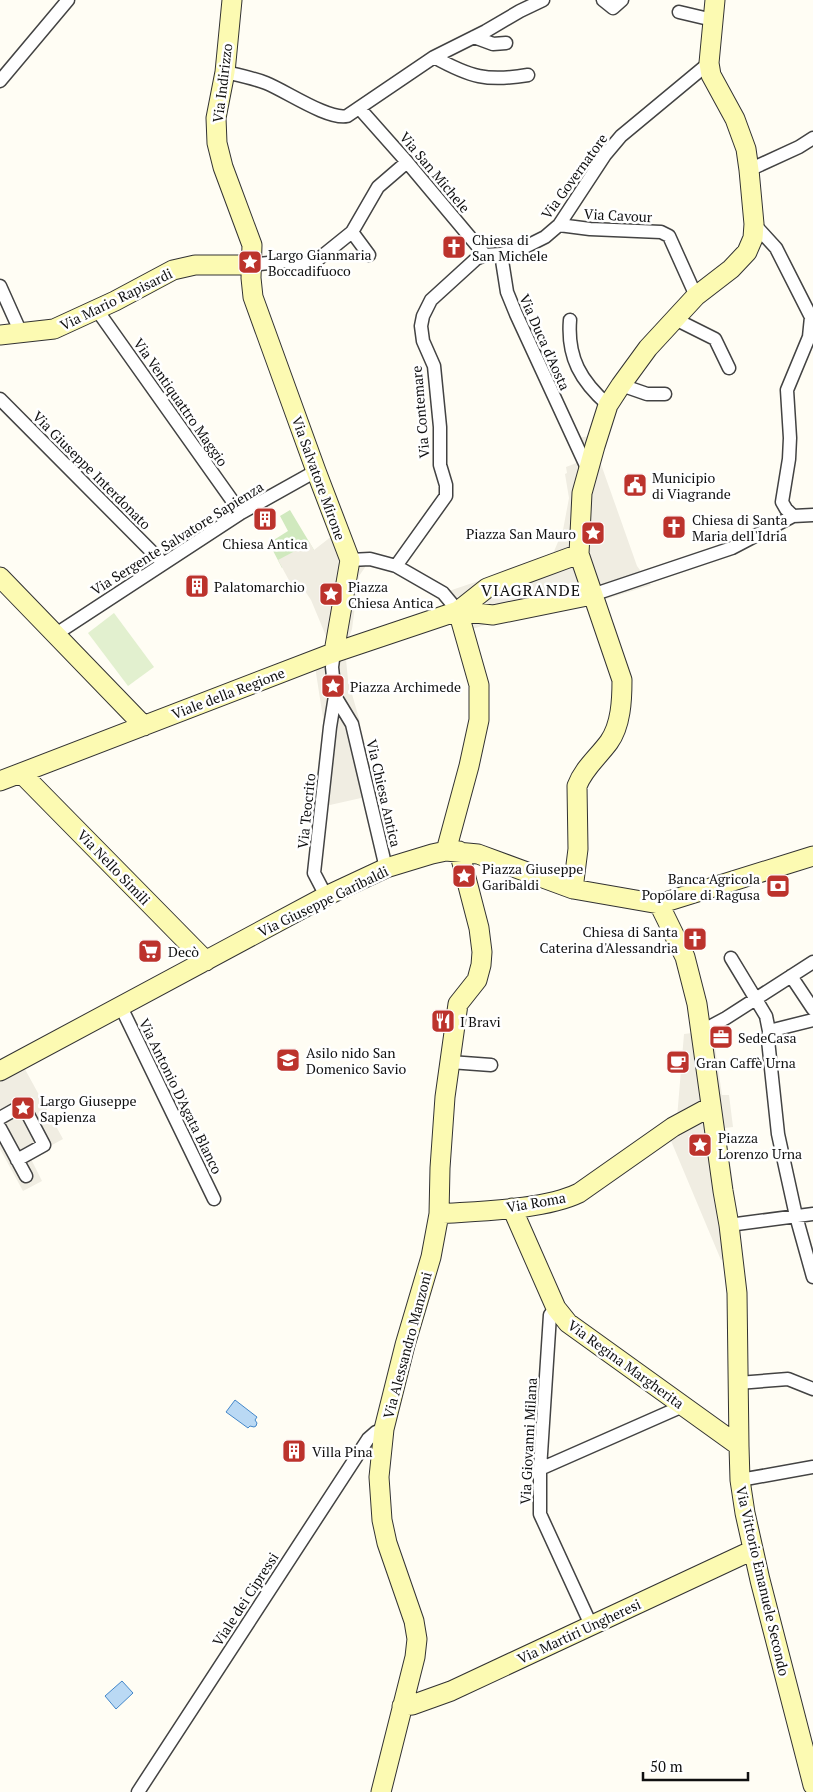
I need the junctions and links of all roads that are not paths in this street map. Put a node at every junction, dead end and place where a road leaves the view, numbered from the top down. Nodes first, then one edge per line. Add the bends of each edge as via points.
1 (68, 0) edge
2 (232, 0) edge
3 (543, 0) edge
4 (603, 0) edge
5 (622, 0) edge
6 (716, 0) edge
7 (679, 12) dead end
8 (713, 20) junction
9 (474, 37) junction
10 (506, 43) dead end
11 (434, 57) junction
12 (709, 63) junction
13 (225, 72) junction
14 (528, 75) dead end
15 (0, 81) edge
16 (360, 108) junction
17 (813, 138) edge
18 (407, 162) junction
19 (749, 170) junction
20 (754, 224) junction
21 (559, 225) junction
22 (352, 232) junction
23 (501, 254) junction
24 (369, 255) dead end
25 (485, 255) junction
26 (251, 264) junction
27 (0, 286) edge
28 (696, 296) junction
29 (96, 310) junction
30 (675, 319) junction
31 (570, 320) dead end
32 (21, 333) junction
33 (0, 335) edge
34 (729, 368) dead end
35 (621, 385) junction
36 (665, 394) dead end
37 (0, 399) edge
38 (608, 406) junction
39 (588, 470) junction
40 (316, 471) junction
41 (241, 512) junction
42 (813, 515) edge
43 (793, 516) junction
44 (579, 554) junction
45 (350, 560) junction
46 (162, 563) junction
47 (396, 566) junction
48 (0, 577) edge
49 (593, 599) junction
50 (458, 611) junction
51 (56, 634) junction
52 (334, 652) junction
53 (335, 696) junction
54 (144, 726) junction
55 (21, 773) junction
56 (0, 781) edge
57 (453, 851) junction
58 (813, 856) edge
59 (386, 868) junction
60 (573, 889) junction
61 (326, 896) junction
62 (659, 904) junction
63 (731, 958) dead end
64 (206, 962) junction
65 (813, 962) edge
66 (791, 976) junction
67 (755, 999) junction
68 (122, 1006) junction
69 (813, 1009) edge
70 (813, 1020) edge
71 (770, 1030) junction
72 (700, 1032) junction
73 (450, 1062) junction
74 (491, 1065) dead end
75 (0, 1071) edge
76 (710, 1107) junction
77 (0, 1118) edge
78 (0, 1128) edge
79 (17, 1160) junction
80 (26, 1176) dead end
81 (214, 1199) dead end
82 (512, 1208) junction
83 (439, 1214) junction
84 (813, 1214) edge
85 (796, 1216) junction
86 (729, 1225) junction
87 (813, 1277) edge
88 (556, 1308) junction
89 (738, 1383) junction
90 (813, 1389) edge
91 (683, 1406) junction
92 (384, 1429) junction
93 (739, 1446) junction
94 (813, 1467) edge
95 (540, 1469) junction
96 (740, 1480) junction
97 (753, 1550) junction
98 (591, 1625) junction
99 (402, 1706) junction
100 (809, 1748) edge
101 (813, 1785) edge
102 (138, 1792) edge
103 (381, 1792) edge

1 - 15 street
2 - 13 street, Via Indirizzo
3 - 9 street
4 - 5 street via 613,8
6 - 8 street
7 - 8 street
8 - 12 street
9 - 10 street via 492,44
9 - 11 street
11 - 14 street via 456,70 491,79
11 - 16 street
12 - 19 street via 711,75 742,136
12 - 21 street, Via Governatore via 621,136
13 - 16 street via 265,82 340,118
13 - 26 street, Via Indirizzo via 216,118 217,143 252,245
16 - 18 street, Via San Michele
17 - 19 street
18 - 22 street via 378,187
18 - 25 street, Via San Michele
19 - 20 street
20 - 28 street via 747,252
20 - 43 street via 776,248 810,317 809,337 786,390 790,438 782,502
21 - 23 street, Via Governatore via 524,248
21 - 28 street, Via Cavour via 661,232 669,236
22 - 24 street
22 - 26 street via 311,264 286,261
23 - 25 street
23 - 39 street, Via Duca d'Aosta via 510,300
25 - 47 street, Via Contemare via 438,292 423,316 423,341 434,366 440,466 446,496
26 - 29 street, Via Mario Rapisardi via 195,265 173,270
26 - 40 street, Via Salvatore Mirone via 253,297
27 - 32 street
28 - 30 street
29 - 32 street, Via Mario Rapisardi via 54,329
29 - 41 street, Via Ventiquattro Maggio
30 - 34 street via 715,339
30 - 35 street via 648,348
31 - 38 street via 572,353 580,374
32 - 33 street, Via Mario Rapisardi
35 - 36 street via 647,394
35 - 38 street
37 - 46 street, Via Giuseppe Interdonato
38 - 39 street
39 - 44 street via 582,493
40 - 41 street, Via Sergente Salvatore Sapienza
40 - 45 street, Via Salvatore Mirone
41 - 46 street, Via Sergente Salvatore Sapienza
42 - 43 street
43 - 49 street via 732,548 645,577
44 - 49 street
44 - 50 street via 487,588
45 - 47 street via 370,559
45 - 52 street
46 - 51 street, Via Sergente Salvatore Sapienza
47 - 50 street via 443,593
48 - 51 street
49 - 50 street via 493,615
49 - 60 street via 622,680 622,692 611,740 580,777 577,786 578,849
50 - 52 street, Viale della Regione
50 - 57 street via 479,685 479,720
51 - 54 street
52 - 53 street
52 - 54 street, Viale della Regione
53 - 59 street, Via Chiesa Antica via 352,724
53 - 61 street, Via Teocrito via 314,873
54 - 55 street, Viale della Regione
55 - 56 street, Viale della Regione
55 - 64 street, Via Nello Simili
57 - 59 street, Via Giuseppe Garibaldi
57 - 60 street, Via Giuseppe Garibaldi via 478,854
57 - 73 street, Via Alessandro Manzoni via 472,899 482,952 477,980 458,1004
58 - 62 street, Via Giuseppe Garibaldi
59 - 61 street, Via Giuseppe Garibaldi
60 - 62 street, Via Giuseppe Garibaldi
61 - 64 street, Via Giuseppe Garibaldi
62 - 72 street via 686,957
63 - 67 street
64 - 68 street, Via Giuseppe Garibaldi
65 - 66 street
66 - 67 street
66 - 69 street
67 - 71 street
67 - 72 street
68 - 75 street, Via Giuseppe Garibaldi
68 - 81 street, Via Antonio D'Agata Blanco
70 - 71 street
71 - 85 street via 768,1040 778,1134
72 - 76 street, Via Vittorio Emanuele Secondo
73 - 74 street
73 - 83 street, Via Alessandro Manzoni
76 - 82 street, Via Roma via 673,1127 579,1193 565,1200
76 - 86 street, Via Vittorio Emanuele Secondo
77 - 79 street via 23,1105 44,1145
78 - 79 street
79 - 80 street
82 - 83 street, Via Roma
82 - 88 street, Via Regina Margherita
83 - 92 street, Via Alessandro Manzoni via 431,1257
84 - 85 street
85 - 86 street
85 - 87 street
86 - 89 street, Via Vittorio Emanuele Secondo via 738,1294
88 - 91 street, Via Regina Margherita via 568,1323
88 - 95 street, Via Giovanni Milana via 550,1315
89 - 90 street via 788,1379
89 - 93 street, Via Vittorio Emanuele Secondo
91 - 93 street, Via Regina Margherita
91 - 95 street
92 - 99 street, Via Alessandro Manzoni via 379,1477 382,1520 417,1639
92 - 102 street, Viale dei Cipressi via 368,1439
93 - 96 street, Via Vittorio Emanuele Secondo
94 - 96 street
95 - 98 street, Via Giovanni Milana via 540,1514
96 - 97 street, Via Vittorio Emanuele Secondo
97 - 98 street, Via Martiri Ungheresi
97 - 100 street, Via Vittorio Emanuele Secondo
98 - 99 street, Via Martiri Ungheresi via 451,1692
99 - 103 street, Via Alessandro Manzoni
100 - 101 street, Via Vittorio Emanuele Secondo

